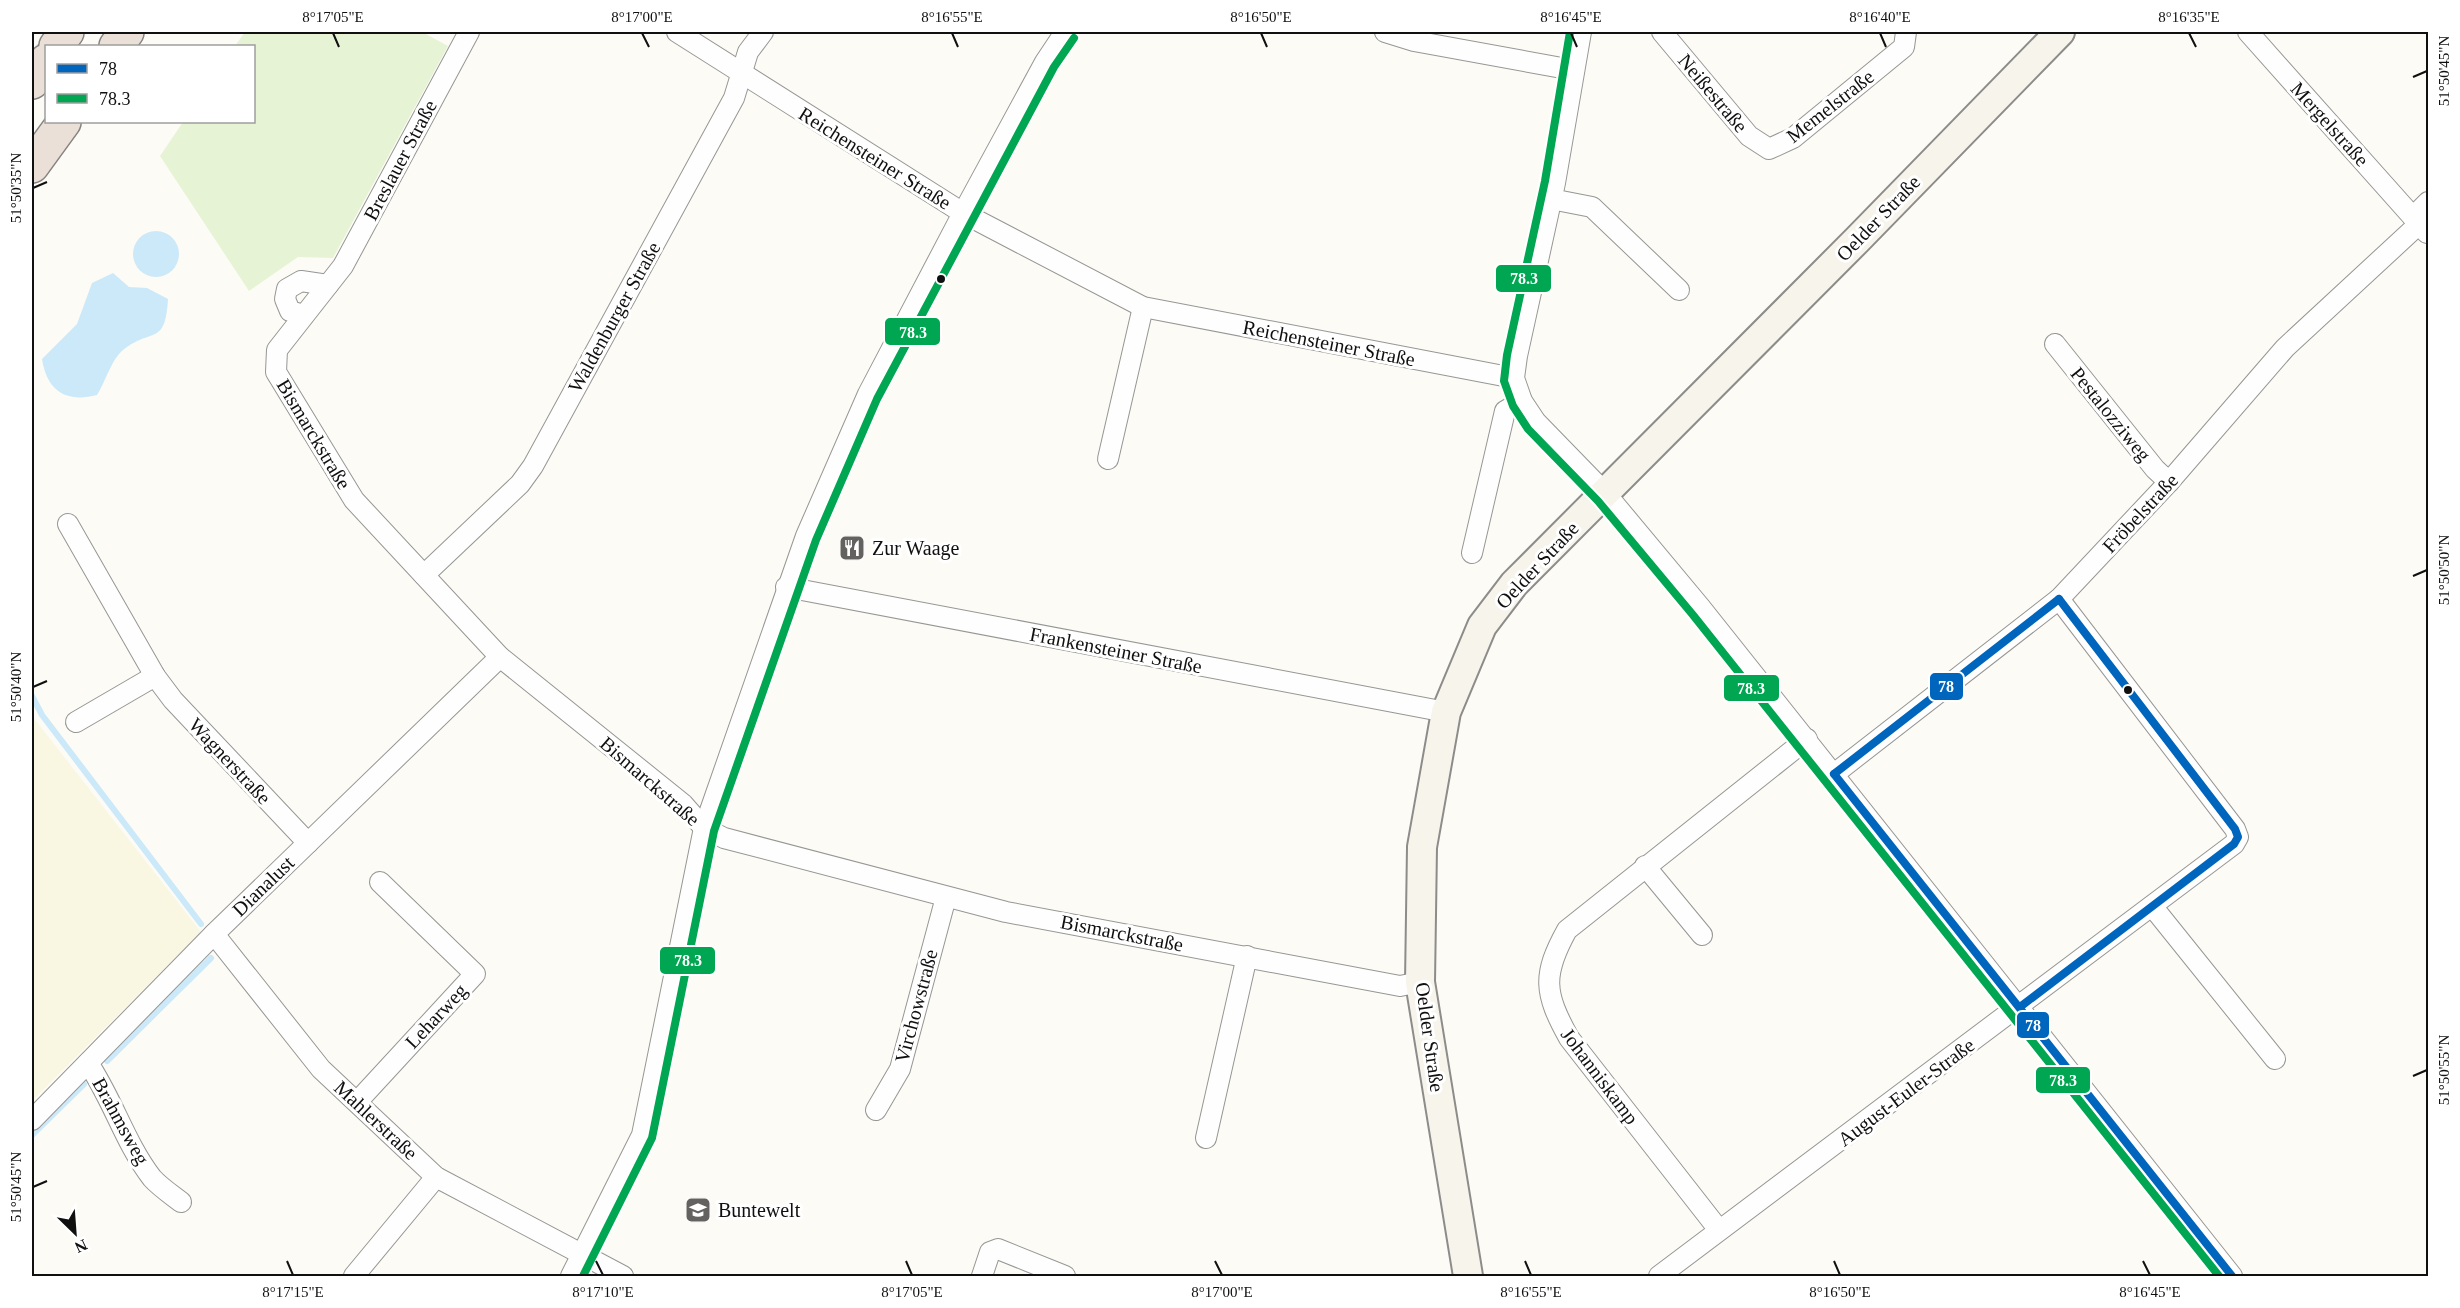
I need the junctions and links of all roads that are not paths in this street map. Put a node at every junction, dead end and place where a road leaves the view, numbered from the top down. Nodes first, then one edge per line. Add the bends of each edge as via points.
1 (67, 32) edge
2 (127, 32) edge
3 (469, 32) edge
4 (677, 32) edge
5 (763, 32) edge
6 (1065, 32) edge
7 (1385, 32) edge
8 (1581, 32) edge
9 (1662, 32) edge
10 (1906, 32) edge
11 (2060, 32) edge
12 (2248, 32) edge
13 (57, 45) edge
14 (117, 45) edge
15 (45, 62) edge
16 (1573, 70) junction
17 (742, 74) junction
18 (32, 82) edge
19 (63, 123) edge
20 (1769, 148) joint
21 (32, 166) edge
22 (1551, 199) junction
23 (2428, 202) edge
24 (963, 213) junction
25 (2420, 225) edge
26 (328, 285) junction
27 (1679, 290) dead end
28 (1143, 307) junction
29 (304, 315) junction
30 (2055, 344) dead end
31 (276, 372) joint
32 (1514, 378) junction
33 (1522, 401) junction
34 (1108, 459) dead end
35 (2169, 482) junction
36 (1606, 494) junction
37 (68, 524) dead end
38 (1472, 553) dead end
39 (424, 575) junction
40 (786, 587) junction
41 (2059, 599) junction
42 (500, 657) junction
43 (155, 676) junction
44 (1446, 712) junction
45 (76, 722) dead end
46 (1807, 739) junction
47 (1834, 774) junction
48 (704, 828) junction
49 (308, 843) junction
50 (1645, 866) junction
51 (380, 882) dead end
52 (946, 897) junction
53 (2152, 906) junction
54 (214, 934) junction
55 (1702, 936) dead end
56 (1247, 956) junction
57 (1420, 982) junction
58 (2020, 1007) junction
59 (2275, 1059) dead end
60 (88, 1063) junction
61 (357, 1102) junction
62 (876, 1110) dead end
63 (32, 1120) edge
64 (1206, 1138) dead end
65 (436, 1177) junction
66 (181, 1202) dead end
67 (1719, 1230) junction
68 (582, 1255) junction
69 (1039, 1265) junction
70 (354, 1276) edge
71 (571, 1276) edge
72 (623, 1276) edge
73 (982, 1276) edge
74 (1022, 1276) edge
75 (1065, 1276) edge
76 (1468, 1276) edge
77 (1659, 1276) edge
78 (2232, 1276) edge

1 - 13 highway
2 - 14 highway
3 - 26 street, Breslauer Straße via 343,266
4 - 17 street, Reichensteiner Straße
5 - 17 street, Waldenburger Straße via 748,52
6 - 24 street
7 - 16 street via 1414,41
8 - 16 street
9 - 20 street, Neißestraße via 1749,136
10 - 20 street, Memelstraße via 1904,47 1793,138
11 - 36 street, Oelder Straße
12 - 25 street, Mergelstraße
15 - 18 highway
16 - 22 street
17 - 24 street, Reichensteiner Straße
17 - 39 street, Waldenburger Straße via 734,98 533,466 520,484
19 - 21 highway
22 - 27 street via 1592,207
22 - 32 street
23 - 25 street
24 - 28 street, Reichensteiner Straße
24 - 40 street via 868,394
25 - 35 street, Fröbelstraße via 2285,348
26 - 29 street, Breslauer Straße
26 - 29 street via 301,281 287,289 285,299 290,311
28 - 32 street, Reichensteiner Straße
28 - 34 street
29 - 31 street, Breslauer Straße via 277,350
30 - 35 street, Pestalozziweg
31 - 39 street, Bismarckstraße via 354,500
32 - 33 street
33 - 36 street via 1552,441
33 - 38 street via 1505,411
35 - 41 street, Fröbelstraße
36 - 44 street, Oelder Straße via 1514,584 1482,626
36 - 46 street
37 - 43 street, Wagnerstraße
39 - 42 street, Bismarckstraße
40 - 44 street, Frankensteiner Straße
40 - 48 street
41 - 47 street, Fröbelstraße
41 - 53 street, August-Euler-Straße via 2238,837
42 - 48 street, Bismarckstraße via 683,804
42 - 49 street, Dianalust
43 - 45 street
43 - 49 street, Wagnerstraße
44 - 57 street, Oelder Straße via 1422,848
46 - 47 street
46 - 50 street, Johanniskamp
47 - 58 street
48 - 52 street, Bismarckstraße via 724,838
48 - 68 street via 648,1116
49 - 54 street, Dianalust
50 - 55 street
50 - 67 street, Johanniskamp via 1567,930 1552,957 1548,978 1551,997 1569,1038
51 - 61 street, Leharweg via 475,974
52 - 56 street, Bismarckstraße via 1006,912
52 - 62 street, Virchowstraße via 900,1069
53 - 58 street, August-Euler-Straße
53 - 59 street
54 - 60 street, Dianalust
54 - 61 street, Mahlerstraße via 321,1069
56 - 57 street, Bismarckstraße via 1400,986
56 - 64 street
57 - 76 street, Oelder Straße
58 - 67 street, August-Euler-Straße
58 - 78 street
60 - 63 street, Dianalust
60 - 66 street, Brahmsweg via 131,1146 153,1179
61 - 65 street, Mahlerstraße
65 - 68 street, Mahlerstraße
65 - 70 street
67 - 77 street, August-Euler-Straße
68 - 71 street
68 - 72 street, Mahlerstraße
69 - 73 street via 998,1249 990,1252
69 - 74 street
69 - 75 street

